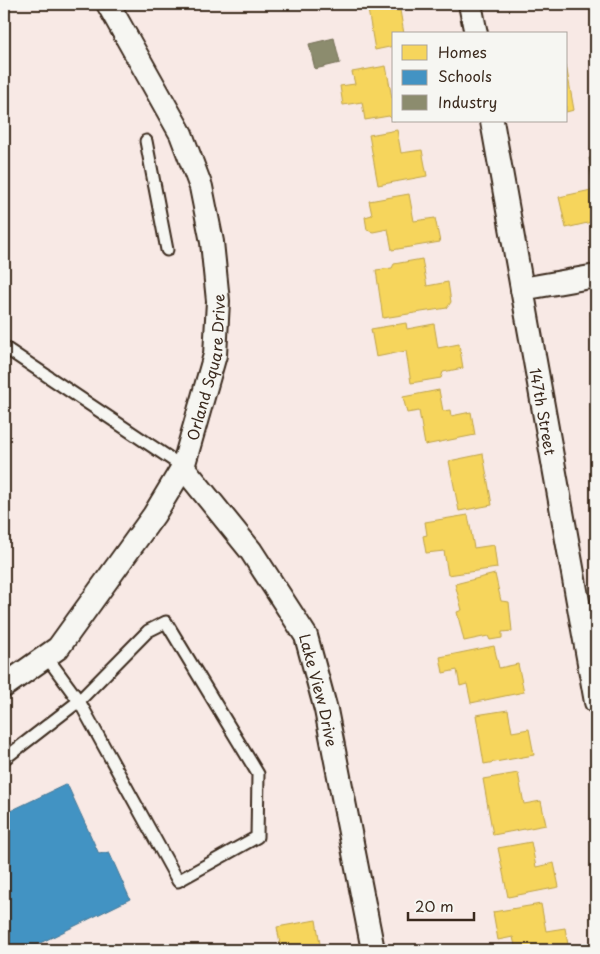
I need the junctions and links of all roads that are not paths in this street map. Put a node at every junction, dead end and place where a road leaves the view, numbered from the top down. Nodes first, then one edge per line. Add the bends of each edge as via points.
1 (108, 4) edge
2 (470, 4) edge
3 (476, 32) edge
4 (492, 122) edge
5 (146, 141) dead end
6 (167, 250) dead end
7 (596, 276) edge
8 (522, 289) junction
9 (4, 347) edge
10 (183, 467) junction
11 (46, 656) junction
12 (4, 686) edge
13 (80, 701) junction
14 (596, 702) edge
15 (4, 759) edge
16 (373, 950) edge

1 - 10 street, Orland Square Drive via 181,134 201,187 212,242 218,301 215,355
2 - 3 street
4 - 8 street, 147th Street
5 - 6 lane
7 - 8 street
8 - 14 street, 147th Street
9 - 10 lane
10 - 11 street, Orland Square Drive via 154,515 58,648
10 - 16 street, Lake View Drive via 251,551 306,636 326,710
11 - 12 street, Orland Square Drive
11 - 13 lane
13 - 13 lane via 148,630 166,622 258,774 257,837 178,882
13 - 15 lane

